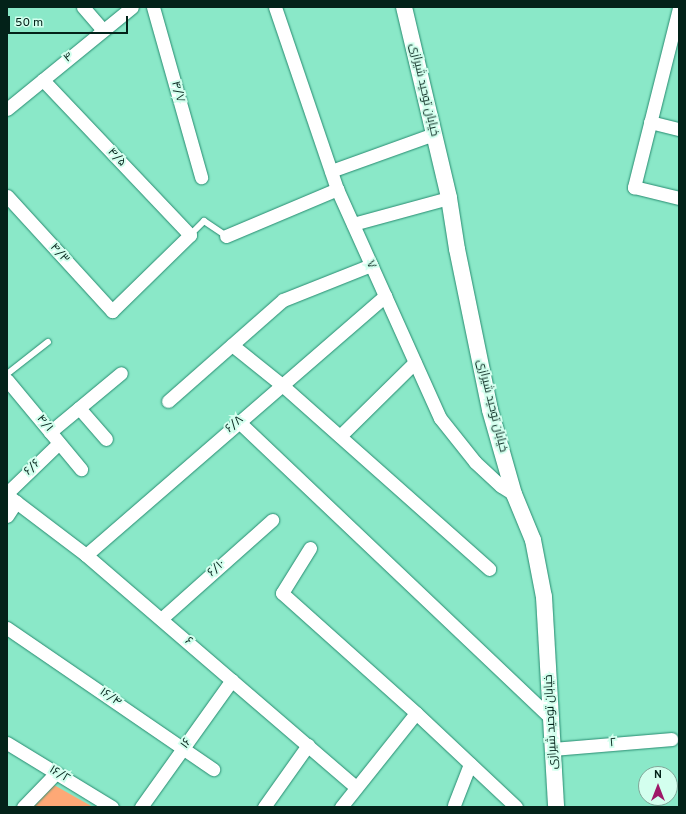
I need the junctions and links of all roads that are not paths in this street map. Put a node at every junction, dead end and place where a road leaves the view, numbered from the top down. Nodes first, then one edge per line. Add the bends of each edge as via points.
1 (83, 7) edge
2 (132, 7) edge
3 (153, 7) edge
4 (275, 7) edge
5 (404, 7) edge
6 (679, 8) edge
7 (103, 30) junction
8 (43, 80) junction
9 (7, 109) edge
10 (650, 122) junction
11 (679, 129) edge
12 (434, 134) junction
13 (331, 171) junction
14 (201, 177) dead end
15 (337, 190) junction
16 (7, 196) edge
17 (449, 198) junction
18 (679, 198) edge
19 (352, 224) junction
20 (190, 235) junction
21 (226, 236) joint
22 (371, 265) junction
23 (385, 296) junction
24 (48, 342) dead end
25 (232, 345) junction
26 (415, 362) junction
27 (120, 373) dead end
28 (7, 374) edge
29 (7, 380) edge
30 (282, 385) junction
31 (168, 401) dead end
32 (79, 408) junction
33 (239, 422) junction
34 (50, 432) junction
35 (340, 436) junction
36 (106, 439) dead end
37 (59, 443) junction
38 (81, 469) dead end
39 (514, 494) junction
40 (10, 497) edge
41 (7, 516) edge
42 (272, 520) dead end
43 (310, 548) dead end
44 (86, 555) junction
45 (489, 569) dead end
46 (161, 619) junction
47 (7, 628) edge
48 (232, 680) junction
49 (416, 713) junction
50 (552, 720) junction
51 (672, 739) dead end
52 (7, 743) edge
53 (308, 745) junction
54 (184, 748) junction
55 (553, 749) junction
56 (470, 764) junction
57 (213, 769) dead end
58 (56, 773) junction
59 (356, 787) junction
60 (454, 805) dead end
61 (23, 807) edge
62 (112, 807) edge
63 (141, 807) edge
64 (264, 807) edge
65 (340, 807) edge
66 (516, 807) edge
67 (556, 807) edge

1 - 7 street
2 - 7 street, ۴
3 - 14 street, ۴/۷
4 - 13 street, ۷
5 - 12 street, خیابان توحید شیرازی
6 - 10 street
7 - 8 street, ۴
8 - 9 street, ۴
8 - 20 street, ۴/۵
10 - 11 street
10 - 18 street via 634,187
12 - 13 street
12 - 17 street, خیابان توحید شیرازی
13 - 15 street, ۷
15 - 19 street, ۷
15 - 21 street
16 - 20 street, ۴/۳ via 112,311
17 - 19 street
17 - 39 street, خیابان توحید شیرازی via 490,410
19 - 22 street, ۷
20 - 21 lane via 204,221
22 - 23 street, ۷
22 - 25 street via 283,300
23 - 26 street, ۷
23 - 30 street, ۶/۸
24 - 28 lane
25 - 30 street
25 - 31 street
26 - 35 street
26 - 39 street, ۷ via 440,418 475,462 501,486
27 - 32 street
29 - 34 street, ۴/۱
30 - 33 street, ۶/۸
30 - 35 street
32 - 34 street
32 - 36 street
33 - 44 street, ۶/۸
33 - 50 street
34 - 37 street, ۴/۱
35 - 45 street
37 - 38 street, ۴/۱
37 - 40 street, ۶/۶
39 - 50 street, خیابان توحید شیرازی via 533,540 544,597
40 - 41 street, ۶/۶
40 - 44 street, ۶
42 - 46 street, ۶/۱۰
43 - 49 street via 282,593
44 - 46 street, ۶
46 - 48 street, ۶
47 - 54 street, ۱۶/۴
48 - 53 street, ۶
48 - 54 street, ۱۶
49 - 56 street
49 - 59 street
50 - 55 street, خیابان توحید شیرازی
51 - 55 street, ۲
52 - 58 street, ۱۶/۲
53 - 59 street, ۶
53 - 64 street
54 - 57 street, ۱۶/۴
54 - 63 street, ۱۶
55 - 67 street, خیابان توحید شیرازی
56 - 60 street
56 - 66 street
58 - 61 street
58 - 62 street, ۱۶/۲
59 - 65 street

